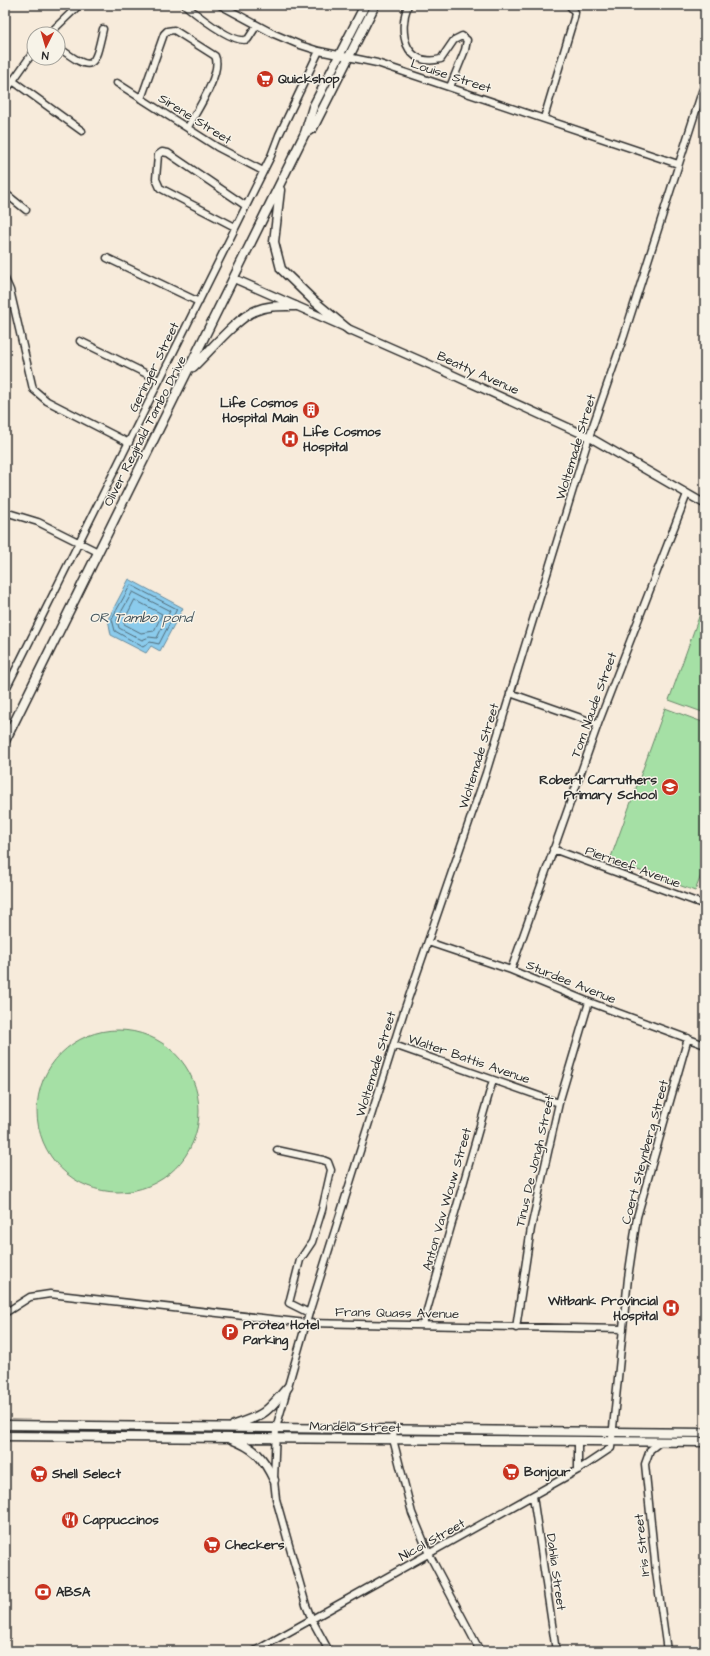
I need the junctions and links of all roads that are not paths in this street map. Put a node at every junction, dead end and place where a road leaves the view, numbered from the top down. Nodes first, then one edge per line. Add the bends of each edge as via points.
1 (79, 5) edge
2 (185, 5) edge
3 (220, 5) edge
4 (365, 5) edge
5 (375, 5) edge
6 (408, 5) edge
7 (569, 5) edge
8 (256, 25) junction
9 (57, 26) edge
10 (103, 29) dead end
11 (319, 51) junction
12 (66, 52) edge
13 (340, 56) junction
14 (350, 57) junction
15 (26, 62) edge
16 (13, 81) junction
17 (705, 82) edge
18 (117, 83) dead end
19 (450, 87) junction
20 (5, 92) edge
21 (141, 99) junction
22 (544, 118) junction
23 (188, 127) junction
24 (82, 131) dead end
25 (306, 133) junction
26 (678, 164) junction
27 (263, 171) junction
28 (281, 183) junction
29 (5, 193) edge
30 (246, 206) junction
31 (26, 210) dead end
32 (235, 227) junction
33 (107, 258) dead end
34 (5, 279) edge
35 (235, 279) junction
36 (199, 302) junction
37 (295, 306) junction
38 (349, 330) junction
39 (80, 341) dead end
40 (188, 372) junction
41 (159, 380) junction
42 (589, 437) junction
43 (128, 442) junction
44 (687, 494) junction
45 (705, 504) edge
46 (5, 512) edge
47 (79, 542) junction
48 (98, 552) junction
49 (5, 691) edge
50 (510, 693) junction
51 (598, 724) junction
52 (5, 741) edge
53 (553, 849) junction
54 (705, 905) edge
55 (428, 942) junction
56 (511, 970) junction
57 (589, 1002) junction
58 (688, 1038) junction
59 (705, 1044) edge
60 (394, 1045) junction
61 (493, 1080) junction
62 (559, 1103) junction
63 (277, 1150) dead end
64 (5, 1313) edge
65 (309, 1313) junction
66 (306, 1323) junction
67 (423, 1324) junction
68 (516, 1328) junction
69 (623, 1328) junction
70 (288, 1387) junction
71 (5, 1425) edge
72 (225, 1428) junction
73 (276, 1428) junction
74 (394, 1428) junction
75 (613, 1432) junction
76 (705, 1433) edge
77 (5, 1437) edge
78 (226, 1438) junction
79 (275, 1438) junction
80 (393, 1439) junction
81 (578, 1440) junction
82 (612, 1440) junction
83 (660, 1441) junction
84 (705, 1442) edge
85 (578, 1470) junction
86 (274, 1480) junction
87 (533, 1496) junction
88 (429, 1554) junction
89 (312, 1620) junction
90 (255, 1651) edge
91 (329, 1651) edge
92 (480, 1651) edge
93 (556, 1651) edge
94 (667, 1651) edge

1 - 9 street
2 - 8 street via 237,40 248,39
3 - 8 street, Louise Street
4 - 13 main road, Oliver Reginald Tambo Drive
5 - 14 main road, Oliver Reginald Tambo Drive
6 - 19 street via 403,20 403,38 406,47 418,57 429,60 441,59 454,40 462,36 467,40
7 - 22 street via 574,12 574,18
8 - 11 street, Louise Street
10 - 12 street via 94,62 80,62
11 - 13 street, Louise Street
11 - 27 street, Geringer Street
13 - 14 street, Louise Street
13 - 25 main road, Oliver Reginald Tambo Drive via 313,107
14 - 19 street, Louise Street via 377,63
14 - 25 main road, Oliver Reginald Tambo Drive via 312,128
15 - 16 street
16 - 20 street
16 - 24 street
17 - 26 street, Woltemade Street
18 - 21 street, Sirene Street
19 - 22 street, Louise Street
21 - 23 street, Sirene Street
21 - 23 street via 164,34 174,30 215,56 217,61 216,74
22 - 26 street, Louise Street
23 - 27 street, Sirene Street via 217,147
25 - 28 main road, Oliver Reginald Tambo Drive
26 - 42 street, Woltemade Street
27 - 30 street, Geringer Street
28 - 35 main road, Oliver Reginald Tambo Drive
28 - 38 main road via 274,242 281,269
29 - 31 street
30 - 32 street, Geringer Street
30 - 32 street via 168,153 162,152 158,155 156,179 160,188
32 - 36 street, Geringer Street
33 - 36 street
34 - 43 street via 10,290 33,389 47,401
35 - 37 street, Beatty Avenue
35 - 40 main road, Oliver Reginald Tambo Drive
36 - 41 street, Geringer Street
37 - 38 street, Beatty Avenue
37 - 40 main road via 268,306 254,311 243,318
38 - 42 street, Beatty Avenue
39 - 41 street
40 - 48 main road, Oliver Reginald Tambo Drive
41 - 43 street, Geringer Street
42 - 44 street, Beatty Avenue
42 - 50 street, Woltemade Street
43 - 47 street, Geringer Street
44 - 45 street, Beatty Avenue
44 - 51 street, Tom Naude Street
46 - 47 street via 38,522
47 - 48 street
47 - 49 street, Geringer Street
48 - 52 main road, Oliver Reginald Tambo Drive
50 - 51 street
50 - 55 street, Woltemade Street via 486,773
51 - 53 street, Tom Naude Street
53 - 54 street, Pierneef Avenue
53 - 56 street, Tom Naude Street
55 - 56 street, Sturdee Avenue
55 - 60 street, Woltemade Street
56 - 57 street, Sturdee Avenue
57 - 58 street, Sturdee Avenue
57 - 62 street, Tinus De Jongh Street
58 - 59 street, Sturdee Avenue
58 - 69 street, Coert Steynberg Street via 637,1217
60 - 61 street, Walter Battis Avenue
60 - 65 street, Woltemade Street
61 - 62 street, Walter Battis Avenue
61 - 67 street, Anton Vav Wouw Street
62 - 68 street, Tinus De Jongh Street via 531,1228
63 - 65 street via 323,1160 328,1162 332,1170 312,1242 300,1260 289,1303
64 - 66 street, Frans Quass Avenue via 21,1301 44,1294
65 - 66 street, Woltemade Street
66 - 67 street, Frans Quass Avenue
66 - 70 street, Woltemade Street
67 - 68 street, Frans Quass Avenue
68 - 69 street, Frans Quass Avenue
69 - 75 street, Coert Steynberg Street
70 - 72 main road via 264,1414
70 - 73 street, Woltemade Street
71 - 72 main road, Mandela Street
72 - 73 main road, Mandela Street
73 - 74 main road, Mandela Street
73 - 79 street, Woltemade Street
74 - 75 main road, Mandela Street
74 - 80 street
75 - 76 main road, Mandela Street
75 - 82 street, Coert Steynberg Street
77 - 78 main road, Mandela Street
78 - 79 main road, Mandela Street
78 - 86 main road via 254,1451 266,1462
79 - 80 main road, Mandela Street
79 - 86 street, Woltemade Street
80 - 81 main road, Mandela Street
80 - 88 street via 412,1513
81 - 82 main road, Mandela Street
81 - 85 street
82 - 83 main road, Mandela Street
82 - 85 street, Nicol Street via 611,1448 606,1453
83 - 84 main road, Mandela Street
83 - 94 street, Iris Street via 650,1450 645,1464
85 - 87 street, Nicol Street
86 - 89 street, Woltemade Street via 280,1514
87 - 88 street, Nicol Street
87 - 93 street, Dahlia Street
88 - 89 street, Nicol Street
88 - 92 street
89 - 90 street, Nicol Street
89 - 91 street, Woltemade Street

